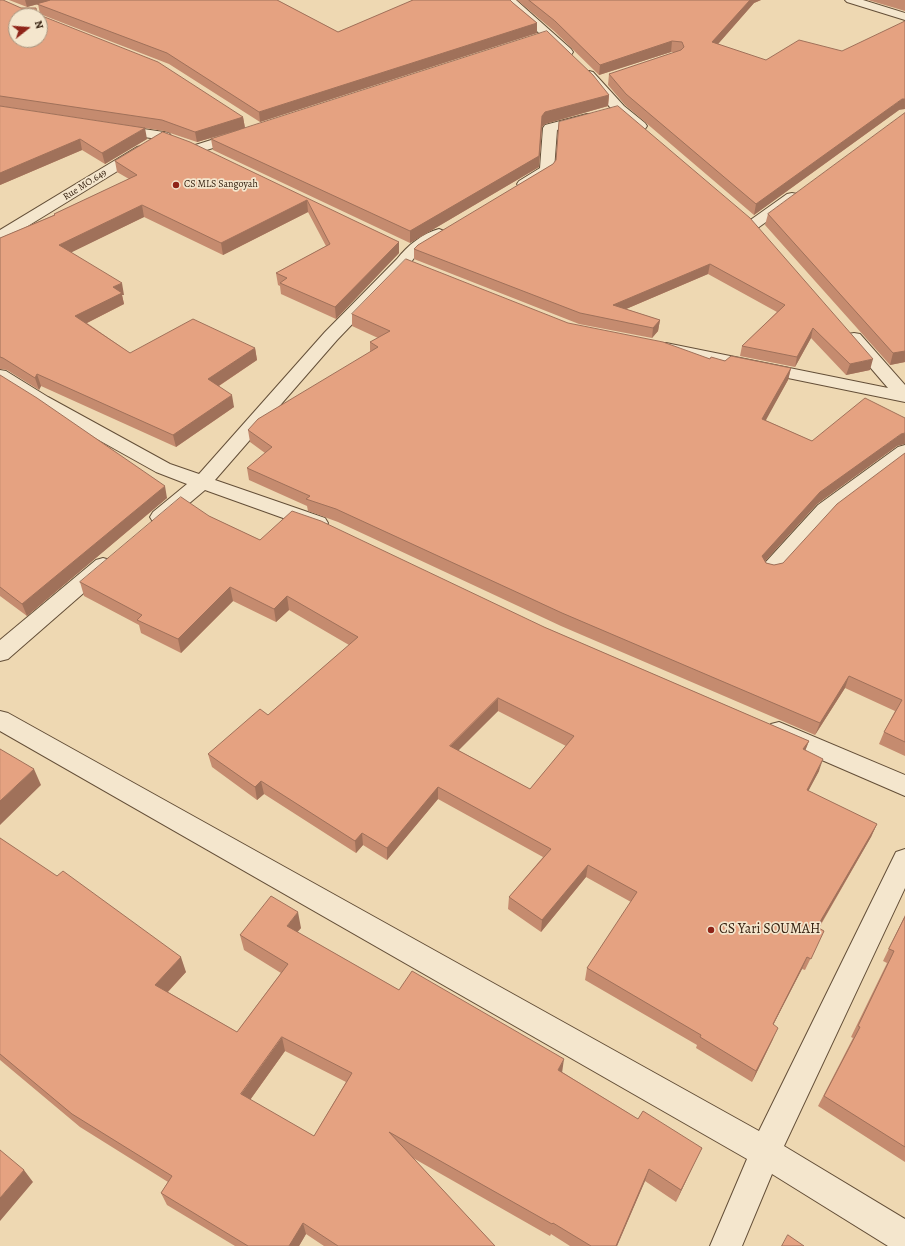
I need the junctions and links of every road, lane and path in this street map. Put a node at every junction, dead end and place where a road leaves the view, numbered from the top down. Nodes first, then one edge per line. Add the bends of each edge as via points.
1 (851, 0) edge
2 (513, 3) edge
3 (905, 17) edge
4 (549, 35) junction
5 (534, 40) edge
6 (611, 78) edge
7 (597, 82) junction
8 (619, 108) junction
9 (102, 126) edge
10 (251, 131) edge
11 (649, 134) edge
12 (179, 142) junction
13 (218, 159) edge
14 (804, 188) edge
15 (506, 194) edge
16 (742, 214) edge
17 (754, 224) junction
18 (452, 227) edge
19 (764, 236) edge
20 (0, 237) edge
21 (842, 325) edge
22 (651, 345) edge
23 (0, 375) edge
24 (905, 396) edge
25 (905, 451) edge
26 (202, 481) junction
27 (149, 526) edge
28 (337, 531) edge
29 (113, 557) edge
30 (771, 569) edge
31 (0, 653) edge
32 (0, 720) edge
33 (761, 723) edge
34 (905, 786) edge
35 (905, 860) edge
36 (765, 1152) junction
37 (905, 1238) edge
38 (726, 1246) edge

1 - 3 street
2 - 4 street
4 - 5 street
4 - 7 street
6 - 7 street
7 - 8 street
8 - 11 street
8 - 15 street via 550,128 547,170
9 - 12 street
10 - 12 street
12 - 13 street
12 - 20 street, Rue MO.649
14 - 17 street
16 - 17 street
17 - 19 street
18 - 26 street via 407,256 331,336
21 - 24 street
22 - 24 street
23 - 26 street via 162,468
25 - 30 street via 825,510
26 - 27 street
26 - 28 street
29 - 31 street
32 - 36 street
33 - 34 street
35 - 36 street
36 - 37 street
36 - 38 street

